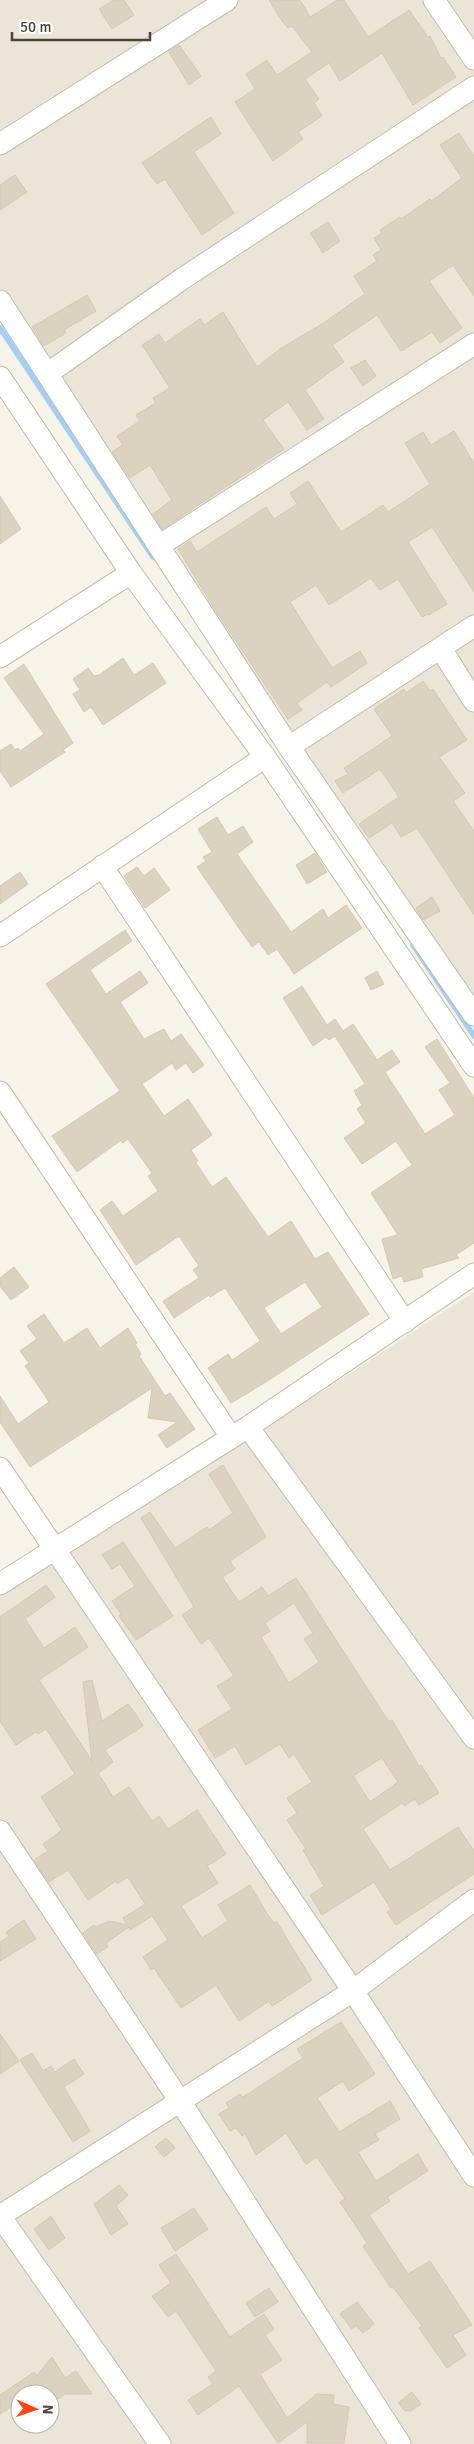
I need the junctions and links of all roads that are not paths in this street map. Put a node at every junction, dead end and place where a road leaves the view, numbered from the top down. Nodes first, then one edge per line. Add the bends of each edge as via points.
1 (226, 0) edge
2 (434, 0) edge
3 (474, 59) edge
4 (474, 87) edge
5 (0, 144) edge
6 (0, 301) edge
7 (474, 344) edge
8 (46, 374) junction
9 (0, 377) edge
10 (7, 402) edge
11 (160, 545) junction
12 (131, 573) junction
13 (474, 626) edge
14 (441, 650) junction
15 (0, 657) edge
16 (474, 701) edge
17 (289, 747) junction
18 (266, 757) junction
19 (102, 866) junction
20 (0, 936) edge
21 (474, 1015) edge
22 (474, 1066) edge
23 (0, 1092) edge
24 (474, 1274) edge
25 (405, 1322) junction
26 (240, 1432) junction
27 (0, 1468) edge
28 (54, 1550) junction
29 (0, 1584) edge
30 (474, 1738) edge
31 (0, 1831) edge
32 (474, 1900) edge
33 (353, 1991) junction
34 (180, 2100) junction
35 (474, 2176) edge
36 (0, 2216) edge
37 (160, 2444) edge
38 (400, 2444) edge

1 - 5 street
2 - 3 street
4 - 8 street via 182,279
6 - 8 street
7 - 11 street
8 - 11 street
9 - 10 street
10 - 12 street
11 - 17 street
12 - 15 street
12 - 18 street
13 - 14 street
14 - 16 street
14 - 17 street
17 - 21 street
18 - 19 street
18 - 22 street
19 - 20 street
19 - 25 street
23 - 26 street
24 - 25 street
25 - 26 street
26 - 28 street
26 - 30 street
27 - 28 street
28 - 29 street
28 - 33 street
31 - 34 street
32 - 33 street
33 - 34 street
33 - 35 street
34 - 36 street
34 - 38 street
36 - 37 street

